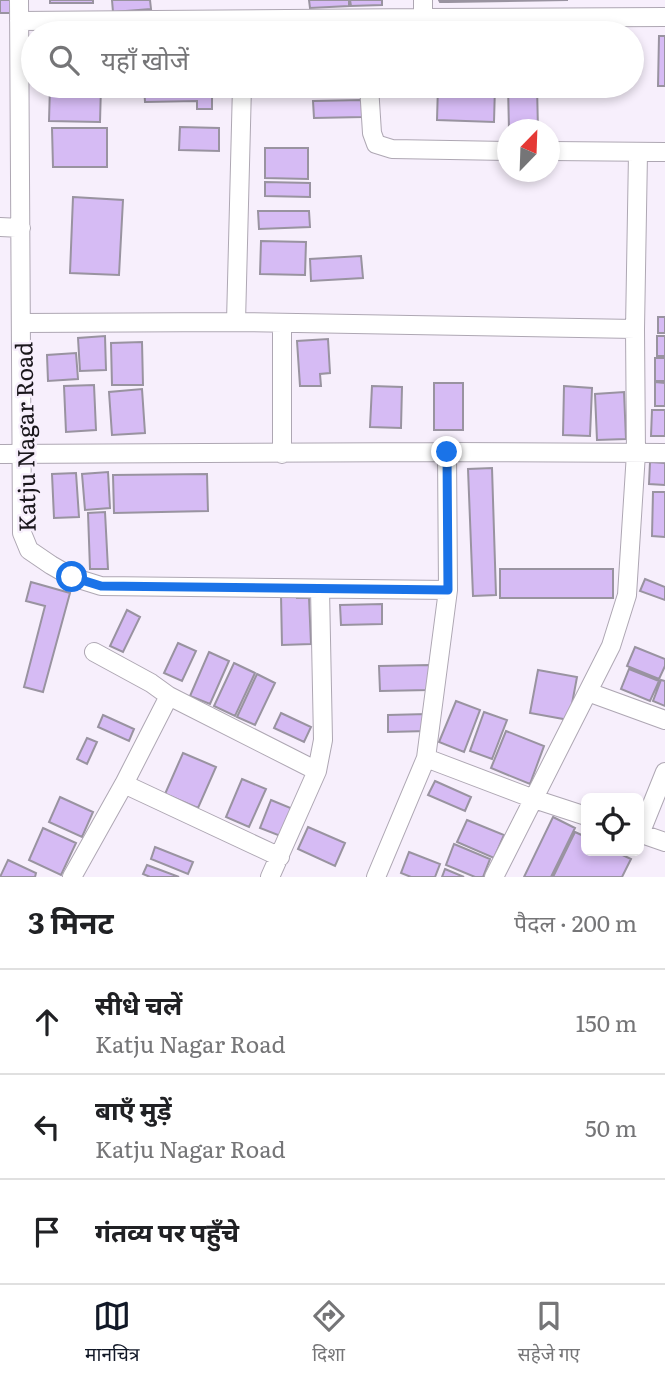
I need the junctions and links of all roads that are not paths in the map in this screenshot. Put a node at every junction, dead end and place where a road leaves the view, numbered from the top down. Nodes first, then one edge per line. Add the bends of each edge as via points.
1 (19, 0) edge
2 (423, 9) edge
3 (638, 9) edge
4 (665, 17) edge
5 (19, 21) joint
6 (383, 21) edge
7 (242, 98) edge
8 (370, 98) edge
9 (497, 151) edge
10 (560, 151) edge
11 (665, 152) edge
12 (638, 153) junction
13 (0, 227) edge
14 (21, 228) junction
15 (236, 322) junction
16 (22, 323) junction
17 (282, 323) junction
18 (635, 329) junction
19 (447, 452) junction
20 (636, 453) junction
21 (665, 453) edge
22 (0, 454) edge
23 (282, 454) junction
24 (22, 455) junction
25 (320, 589) junction
26 (448, 590) junction
27 (94, 652) dead end
28 (588, 692) junction
29 (169, 696) junction
30 (665, 720) edge
31 (426, 758) junction
32 (317, 771) junction
33 (665, 772) edge
34 (124, 784) junction
35 (534, 799) junction
36 (581, 814) edge
37 (644, 823) edge
38 (644, 834) edge
39 (665, 842) edge
40 (280, 857) junction
41 (72, 877) edge
42 (270, 877) edge
43 (376, 877) edge
44 (494, 877) edge

1 - 5 street, Katju Nagar Road
2 - 3 street
2 - 6 street
3 - 4 street
5 - 14 street, Katju Nagar Road
7 - 15 street
8 - 9 street via 376,144 392,149
10 - 12 street
11 - 12 street
12 - 18 street
13 - 14 street
14 - 16 street, Katju Nagar Road
15 - 16 street
15 - 17 street
16 - 24 street, Katju Nagar Road
17 - 18 street
17 - 23 street
18 - 20 street
19 - 20 street
19 - 23 street
19 - 26 street
20 - 21 street
20 - 28 street via 627,595 611,646
22 - 24 street
23 - 24 street
24 - 25 street, Katju Nagar Road via 22,533 29,550 72,577 101,586
25 - 26 street, Katju Nagar Road
25 - 32 street via 323,740
26 - 31 street
27 - 29 street
28 - 30 street
28 - 35 street
29 - 32 street
29 - 34 street
31 - 35 street
31 - 43 street
32 - 40 street
33 - 37 street
34 - 40 street
34 - 41 street
35 - 36 street
35 - 44 street
38 - 39 street
40 - 42 street

